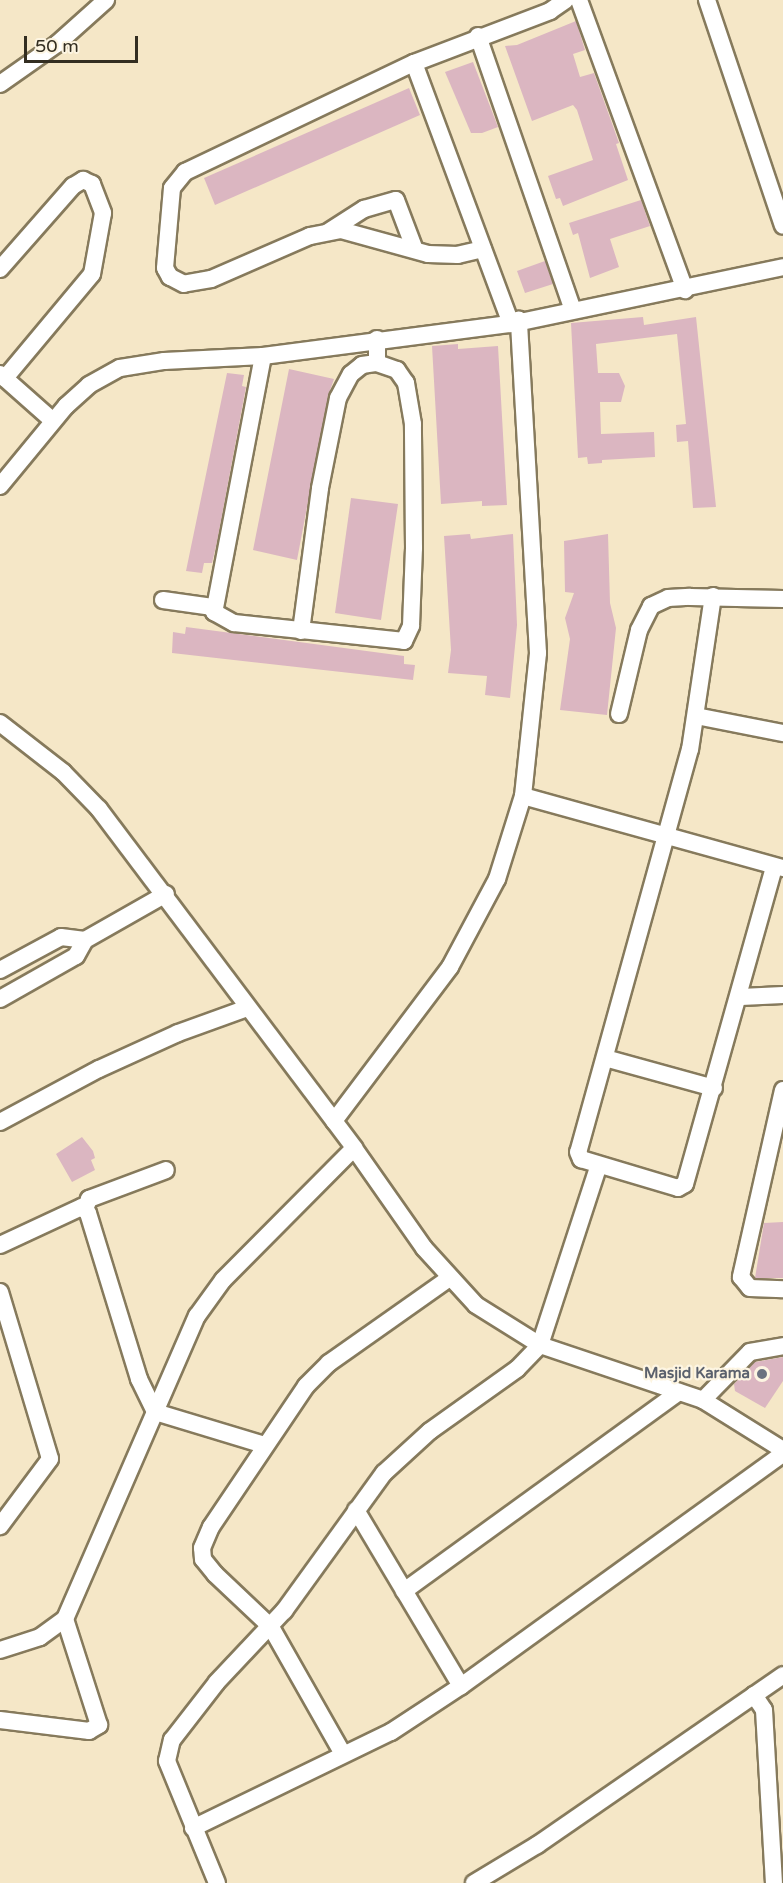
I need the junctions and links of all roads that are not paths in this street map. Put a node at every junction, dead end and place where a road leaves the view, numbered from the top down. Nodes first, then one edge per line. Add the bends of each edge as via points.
1 (106, 0) edge
2 (566, 0) edge
3 (579, 0) edge
4 (707, 0) edge
5 (477, 36) junction
6 (414, 63) junction
7 (1, 83) edge
8 (783, 226) edge
9 (328, 233) junction
10 (483, 249) junction
11 (415, 250) junction
12 (783, 267) edge
13 (0, 269) edge
14 (685, 290) junction
15 (573, 310) junction
16 (515, 322) junction
17 (377, 339) junction
18 (263, 356) junction
19 (377, 363) junction
20 (2, 376) edge
21 (52, 420) junction
22 (0, 486) edge
23 (713, 596) junction
24 (783, 598) edge
25 (163, 600) dead end
26 (213, 607) junction
27 (301, 631) junction
28 (618, 714) dead end
29 (696, 716) junction
30 (0, 723) edge
31 (783, 733) edge
32 (523, 796) junction
33 (667, 837) junction
34 (778, 868) edge
35 (165, 894) junction
36 (86, 940) junction
37 (0, 970) edge
38 (783, 995) edge
39 (741, 997) junction
40 (0, 999) edge
41 (247, 1008) junction
42 (605, 1058) junction
43 (714, 1088) junction
44 (783, 1090) edge
45 (334, 1121) junction
46 (0, 1122) edge
47 (354, 1148) junction
48 (599, 1165) junction
49 (166, 1170) dead end
50 (85, 1209) junction
51 (0, 1245) edge
52 (448, 1279) junction
53 (783, 1289) edge
54 (0, 1292) edge
55 (540, 1345) junction
56 (783, 1346) edge
57 (679, 1392) junction
58 (703, 1400) junction
59 (155, 1412) junction
60 (264, 1445) junction
61 (783, 1453) edge
62 (356, 1510) junction
63 (0, 1526) edge
64 (404, 1590) junction
65 (65, 1619) junction
66 (271, 1627) junction
67 (0, 1650) edge
68 (783, 1675) edge
69 (461, 1686) junction
70 (754, 1695) junction
71 (0, 1720) edge
72 (343, 1754) junction
73 (193, 1828) junction
74 (217, 1883) edge
75 (474, 1883) edge
76 (774, 1883) edge

1 - 7 street via 57,44
2 - 5 street via 550,11
3 - 14 street
4 - 8 street
5 - 6 street
5 - 15 street
6 - 9 street via 185,172 172,188 165,268 170,278 184,284 211,279 300,240
6 - 10 street
9 - 11 street via 341,230
9 - 11 street via 364,208 396,200
10 - 11 street via 458,255
10 - 16 street
12 - 14 street
13 - 20 street via 73,186 83,180 92,184 103,213 92,274
14 - 15 street
15 - 16 street
16 - 17 street
16 - 32 street via 538,652
17 - 18 street
17 - 19 street
18 - 21 street via 164,361 120,368 89,384
18 - 26 street
19 - 27 street via 362,365 351,374 338,398 320,488
19 - 27 street via 397,370 409,392 415,488 410,635 404,641
20 - 21 street
21 - 22 street
23 - 24 street
23 - 28 street via 668,598 645,613
23 - 29 street
25 - 26 street
26 - 27 street via 216,615 234,623
29 - 31 street
29 - 33 street
30 - 35 street via 81,788
32 - 33 street
32 - 45 street via 497,879 450,967
33 - 34 street
33 - 42 street
34 - 39 street
35 - 36 street
35 - 41 street
36 - 37 street via 61,937
36 - 40 street via 76,956
38 - 39 street
39 - 43 street
41 - 45 street
41 - 46 street via 178,1033 99,1069
42 - 43 street
42 - 48 street via 578,1152 580,1159
43 - 48 street via 683,1187
44 - 53 street via 741,1277 750,1288
45 - 47 street
47 - 52 street
47 - 59 street via 223,1280 197,1316
48 - 55 street
49 - 50 street via 89,1199
50 - 51 street via 72,1208
50 - 59 street via 123,1332
52 - 55 street via 500,1322
52 - 60 street via 329,1363 306,1386
54 - 63 street via 50,1459
55 - 57 street
55 - 62 street via 517,1369 413,1444
56 - 58 street via 750,1352
57 - 58 street
57 - 64 street
58 - 61 street
59 - 60 street
59 - 65 street
60 - 66 street via 211,1527 201,1554 215,1574
61 - 69 street
62 - 64 street
62 - 66 street
64 - 69 street
65 - 67 street via 40,1637
65 - 71 street via 99,1725 88,1731
66 - 72 street
66 - 73 street via 190,1714 168,1750 167,1761
68 - 70 street
69 - 72 street via 391,1732
70 - 75 street via 537,1845
70 - 76 street via 764,1710
72 - 73 street
73 - 74 street

